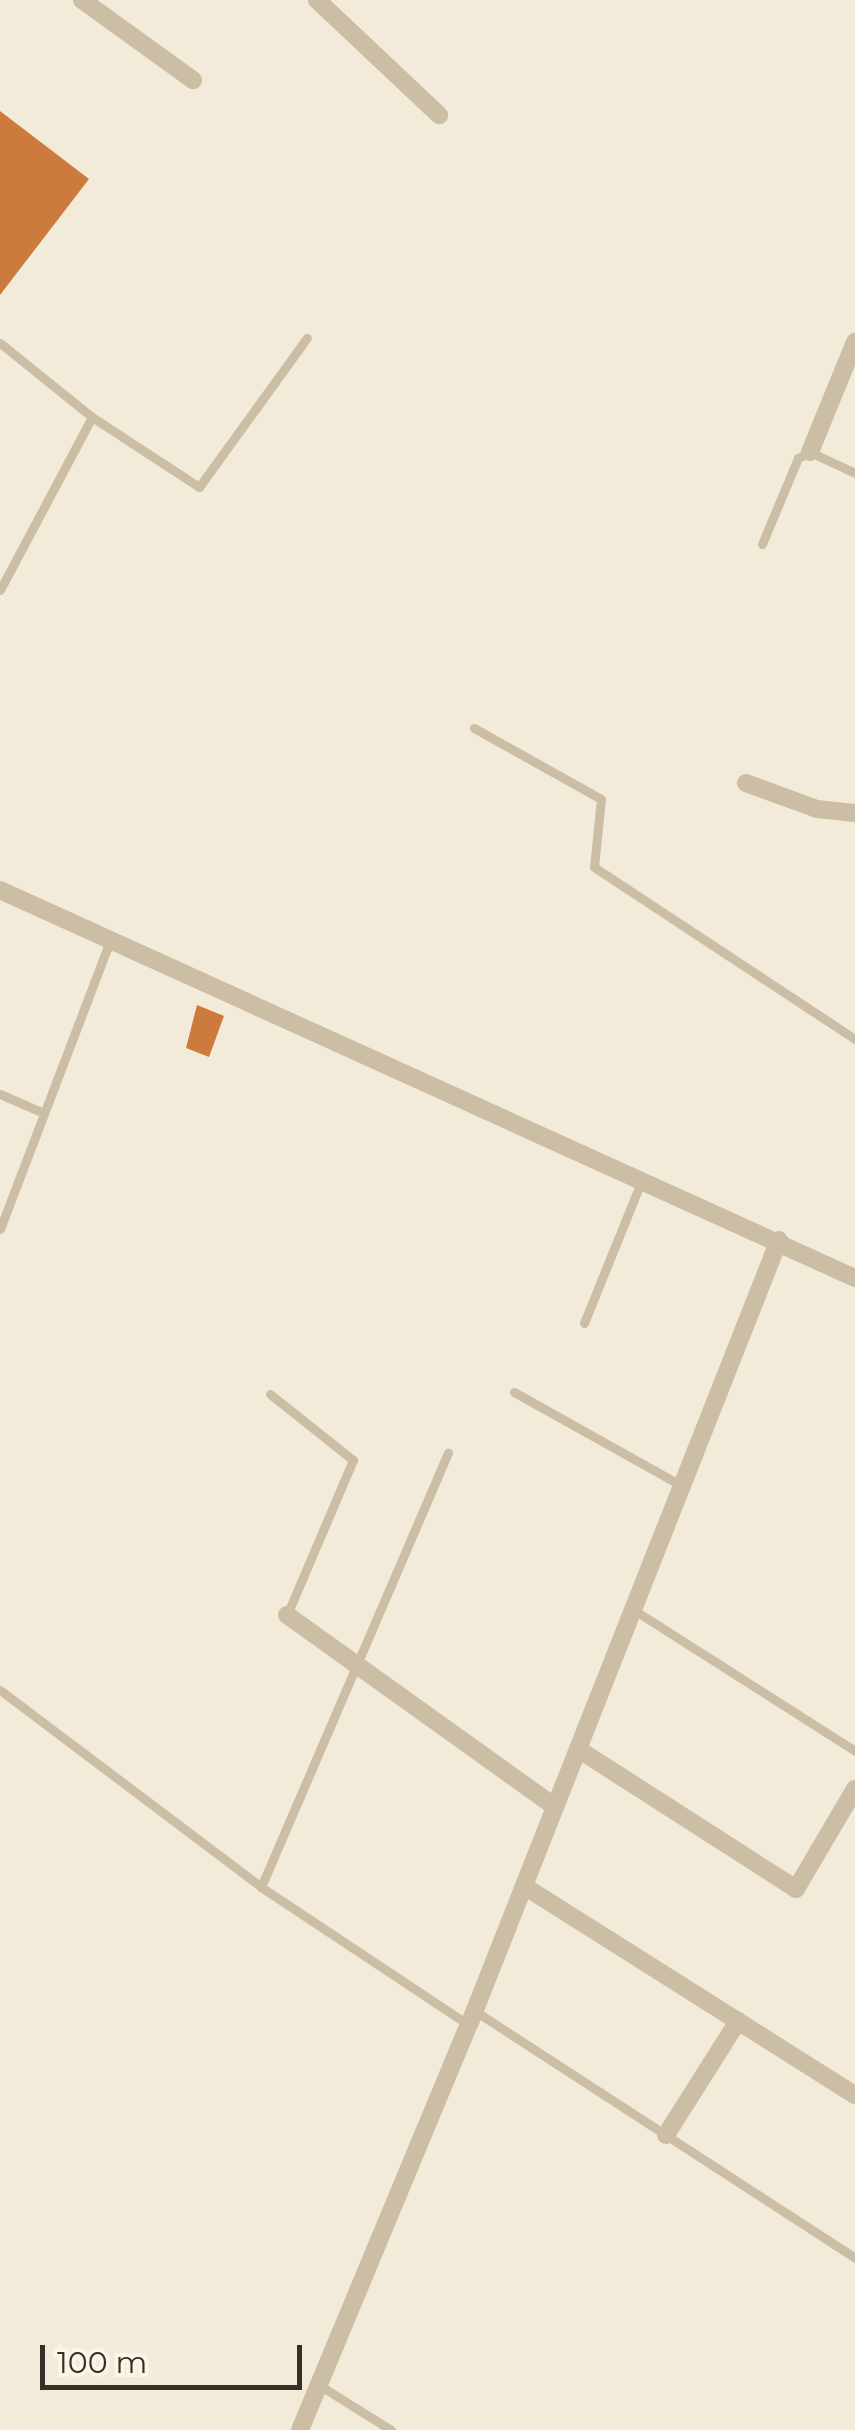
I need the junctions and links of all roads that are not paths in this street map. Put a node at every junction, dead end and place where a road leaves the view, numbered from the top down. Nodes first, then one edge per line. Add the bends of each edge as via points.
1 (82, 0) edge
2 (316, 0) edge
3 (193, 80) dead end
4 (440, 115) dead end
5 (307, 338) dead end
6 (855, 342) edge
7 (0, 343) edge
8 (92, 417) junction
9 (810, 452) junction
10 (855, 472) edge
11 (762, 544) dead end
12 (0, 590) edge
13 (474, 728) dead end
14 (746, 783) dead end
15 (855, 813) edge
16 (2, 886) edge
17 (111, 938) junction
18 (855, 1039) edge
19 (0, 1094) edge
20 (44, 1113) junction
21 (640, 1182) junction
22 (0, 1228) edge
23 (780, 1240) junction
24 (855, 1278) edge
25 (584, 1323) dead end
26 (514, 1392) dead end
27 (270, 1394) dead end
28 (448, 1452) dead end
29 (682, 1486) junction
30 (633, 1610) junction
31 (288, 1615) joint
32 (354, 1663) junction
33 (0, 1690) edge
34 (578, 1749) junction
35 (855, 1751) edge
36 (855, 1788) edge
37 (555, 1806) junction
38 (524, 1886) junction
39 (260, 1887) junction
40 (472, 2018) junction
41 (738, 2021) junction
42 (855, 2095) edge
43 (666, 2136) junction
44 (855, 2258) edge
45 (319, 2385) junction
46 (300, 2430) edge
47 (391, 2430) edge

1 - 3 street
2 - 4 street
5 - 8 lane via 200,487
6 - 9 street
7 - 8 lane
8 - 12 lane
9 - 10 lane
9 - 11 lane via 798,458
13 - 18 lane via 601,799 594,867
14 - 15 street via 817,809
16 - 17 street
17 - 20 lane
17 - 21 street
19 - 20 lane
20 - 22 lane
21 - 23 street
21 - 25 lane
23 - 24 street
23 - 29 street
26 - 29 lane
27 - 31 lane via 352,1460
28 - 32 lane
29 - 30 street
30 - 34 street
30 - 35 lane
31 - 32 street
32 - 37 street
32 - 39 lane
33 - 39 lane
34 - 36 street via 796,1890
34 - 37 street
37 - 38 street
38 - 40 street
38 - 41 street
39 - 40 lane
40 - 43 lane
40 - 45 street
41 - 42 street
41 - 43 street
43 - 44 lane
45 - 46 street
45 - 47 lane

